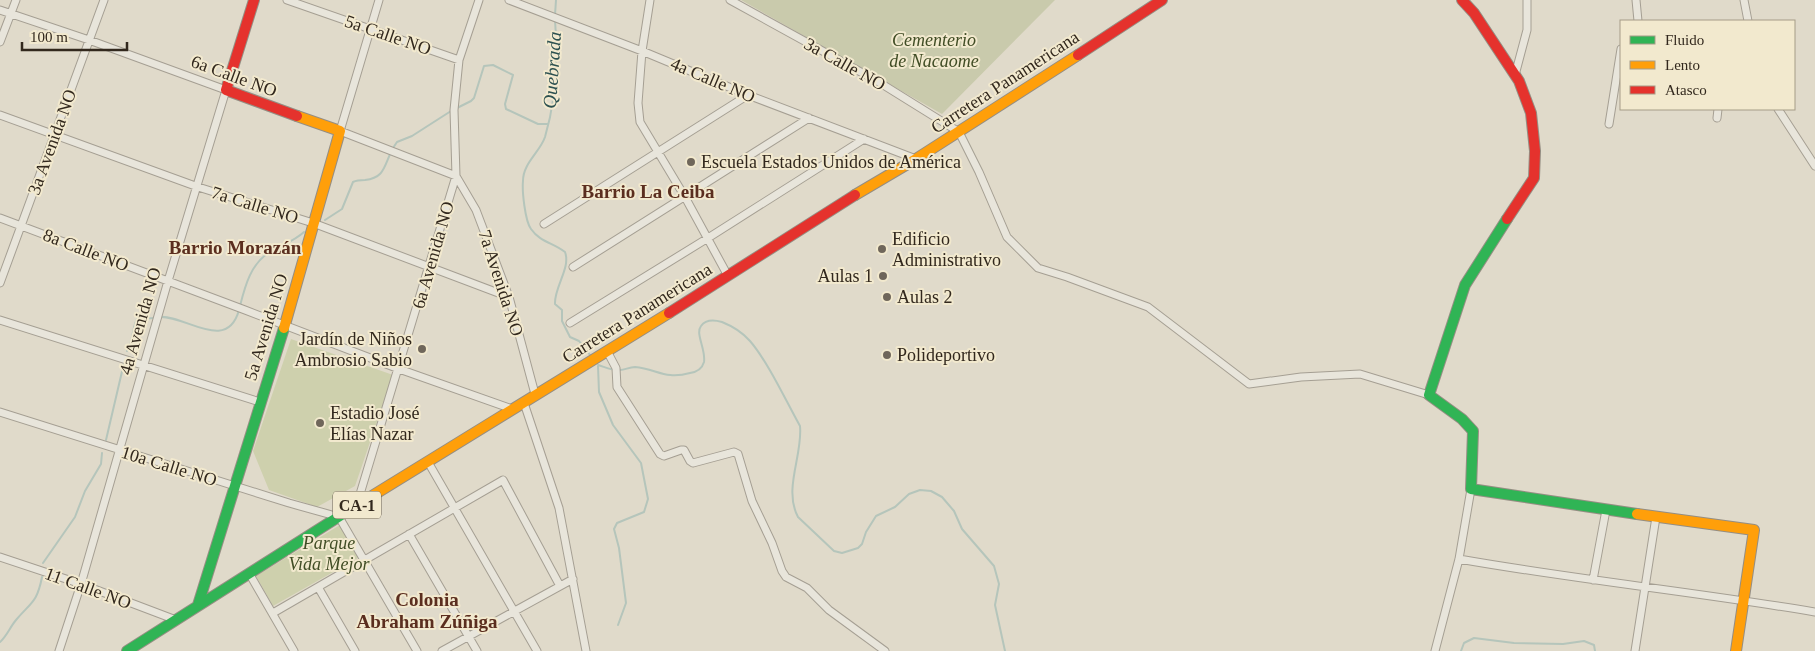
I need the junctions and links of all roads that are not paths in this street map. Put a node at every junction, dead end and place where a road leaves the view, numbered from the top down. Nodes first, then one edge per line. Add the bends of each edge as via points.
1 (16, 0) edge
2 (104, 0) edge
3 (254, 0) edge
4 (288, 0) edge
5 (380, 0) edge
6 (479, 0) edge
7 (509, 0) edge
8 (650, 0) edge
9 (730, 0) edge
10 (1462, 0) edge
11 (1527, 0) edge
12 (1636, 0) edge
13 (1744, 0) edge
14 (1157, 1) edge
15 (0, 10) edge
16 (11, 14) junction
17 (1638, 20) edge
18 (1748, 20) edge
19 (371, 28) junction
20 (89, 40) junction
21 (0, 42) edge
22 (642, 51) junction
23 (1620, 55) edge
24 (459, 60) junction
25 (1515, 75) junction
26 (226, 90) junction
27 (748, 95) junction
28 (1718, 110) edge
29 (1779, 110) edge
30 (0, 115) edge
31 (809, 118) junction
32 (1717, 118) dead end
33 (1609, 124) dead end
34 (340, 131) junction
35 (959, 132) junction
36 (54, 135) junction
37 (864, 139) junction
38 (658, 152) junction
39 (916, 159) junction
40 (1815, 166) edge
41 (456, 176) junction
42 (198, 187) junction
43 (685, 197) junction
44 (0, 218) edge
45 (313, 223) junction
46 (544, 224) dead end
47 (21, 226) junction
48 (708, 238) junction
49 (429, 267) junction
50 (574, 267) dead end
51 (728, 276) junction
52 (168, 281) junction
53 (0, 283) edge
54 (509, 297) junction
55 (0, 320) edge
56 (570, 323) dead end
57 (284, 326) junction
58 (607, 351) junction
59 (143, 365) junction
60 (399, 369) junction
61 (535, 394) junction
62 (1429, 395) junction
63 (260, 402) junction
64 (524, 403) junction
65 (513, 409) junction
66 (0, 412) edge
67 (119, 450) junction
68 (428, 462) junction
69 (235, 486) junction
70 (1471, 489) junction
71 (357, 505) junction
72 (455, 508) junction
73 (1606, 510) junction
74 (339, 517) junction
75 (1656, 517) junction
76 (409, 534) junction
77 (0, 557) edge
78 (1460, 559) junction
79 (365, 560) junction
80 (249, 573) junction
81 (573, 579) junction
82 (1593, 580) junction
83 (81, 584) junction
84 (560, 586) junction
85 (1646, 586) junction
86 (318, 587) junction
87 (1744, 600) junction
88 (198, 605) junction
89 (514, 611) junction
90 (1815, 612) edge
91 (273, 613) junction
92 (176, 620) junction
93 (469, 636) junction
94 (883, 650) edge
95 (59, 651) edge
96 (127, 651) edge
97 (294, 651) edge
98 (355, 651) edge
99 (417, 651) edge
100 (442, 651) edge
101 (478, 651) edge
102 (537, 651) edge
103 (586, 651) edge
104 (1435, 651) edge
105 (1635, 651) edge
106 (1736, 651) edge

1 - 16 street
2 - 20 street, 3a Avenida NO
3 - 26 main road, 4a Avenida NO
4 - 19 street, 5a Calle NO
5 - 19 street, 5a Avenida NO
6 - 24 street, 6a Avenida NO
7 - 22 street, 4a Calle NO
8 - 22 street
9 - 35 street, 3a Calle NO
10 - 25 main road
11 - 25 street via 1527,30
12 - 17 street
13 - 18 street
14 - 35 main road, Carretera Panamericana / CA-1
15 - 16 street, 6a Calle NO
16 - 20 street, 6a Calle NO
16 - 21 street
19 - 24 street, 5a Calle NO
19 - 34 street, 5a Avenida NO
20 - 26 street, 6a Calle NO
20 - 36 street, 3a Avenida NO
22 - 27 street, 4a Calle NO
22 - 38 street via 638,103 640,122
23 - 33 street
24 - 41 street, 6a Avenida NO via 454,110
25 - 62 main road via 1531,112 1534,178 1465,285
26 - 34 main road, 6a Calle NO
26 - 42 street, 4a Avenida NO
27 - 31 street, 4a Calle NO
27 - 38 street
28 - 32 street
29 - 40 street
30 - 36 street, 7a Calle NO
31 - 37 street, 4a Calle NO
31 - 43 street
34 - 41 street, 6a Calle NO
34 - 45 main road, 5a Avenida NO
35 - 39 main road, Carretera Panamericana / CA-1
35 - 62 street via 1007,237 1038,268 1148,307 1249,384 1301,376 1360,374
36 - 42 street, 7a Calle NO
36 - 47 street, 3a Avenida NO
37 - 39 street, 4a Calle NO
37 - 48 street
38 - 43 street
38 - 46 street
39 - 51 main road, Carretera Panamericana / CA-1
41 - 49 street, 6a Avenida NO
41 - 54 street, 7a Avenida NO via 476,210
42 - 45 street, 7a Calle NO
42 - 52 street, 4a Avenida NO
43 - 48 street
43 - 50 street
44 - 47 street, 8a Calle NO
45 - 49 street, 7a Calle NO
45 - 57 main road, 5a Avenida NO
47 - 52 street, 8a Calle NO
47 - 53 street, 3a Avenida NO
48 - 51 street
48 - 56 street
49 - 54 street, 7a Calle NO
49 - 60 street, 6a Avenida NO
51 - 58 main road, Carretera Panamericana / CA-1
52 - 57 street, 8a Calle NO
52 - 59 street, 4a Avenida NO
54 - 61 street, 7a Avenida NO
55 - 59 street
57 - 60 street, 8a Calle NO
57 - 63 main road, 5a Avenida NO
58 - 61 main road, Carretera Panamericana / CA-1
58 - 94 street via 616,368 617,387 660,454 664,456 684,450 693,463 734,452 738,454 752,501 786,577 807,588 829,610
59 - 63 street
59 - 67 street, 4a Avenida NO
60 - 65 street, 8a Calle NO
60 - 71 street, 6a Avenida NO
61 - 64 main road, Carretera Panamericana / CA-1
62 - 70 main road via 1473,431
63 - 69 main road, 5a Avenida NO
64 - 65 main road, Carretera Panamericana / CA-1
64 - 81 street via 553,489
65 - 68 main road, Carretera Panamericana / CA-1
66 - 67 street, 10a Calle NO
67 - 69 street, 10a Calle NO
67 - 83 street, 4a Avenida NO
68 - 71 main road, Carretera Panamericana / CA-1
68 - 72 street
69 - 74 street, 10a Calle NO
69 - 88 main road, 5a Avenida NO
70 - 73 main road
70 - 78 street
71 - 74 main road, Carretera Panamericana / CA-1
72 - 76 street
72 - 84 street via 503,480
72 - 89 street
73 - 75 main road
73 - 82 street
74 - 79 street
74 - 80 main road, Carretera Panamericana / CA-1
75 - 85 street
75 - 87 main road via 1754,530
76 - 79 street
76 - 93 street
77 - 83 street, 11 Calle NO
78 - 82 street
78 - 104 street
79 - 86 street
79 - 99 street
80 - 88 main road, Carretera Panamericana / CA-1
80 - 91 street
81 - 84 street
81 - 103 street
82 - 85 street
83 - 92 street, 11 Calle NO
83 - 95 street, 4a Avenida NO
84 - 89 street
85 - 87 street
85 - 105 street
86 - 91 street
86 - 98 street
87 - 90 street
87 - 106 main road
88 - 92 main road, Carretera Panamericana / CA-1
89 - 93 street
89 - 102 street
91 - 97 street
92 - 96 main road, Carretera Panamericana / CA-1
93 - 100 street
93 - 101 street

